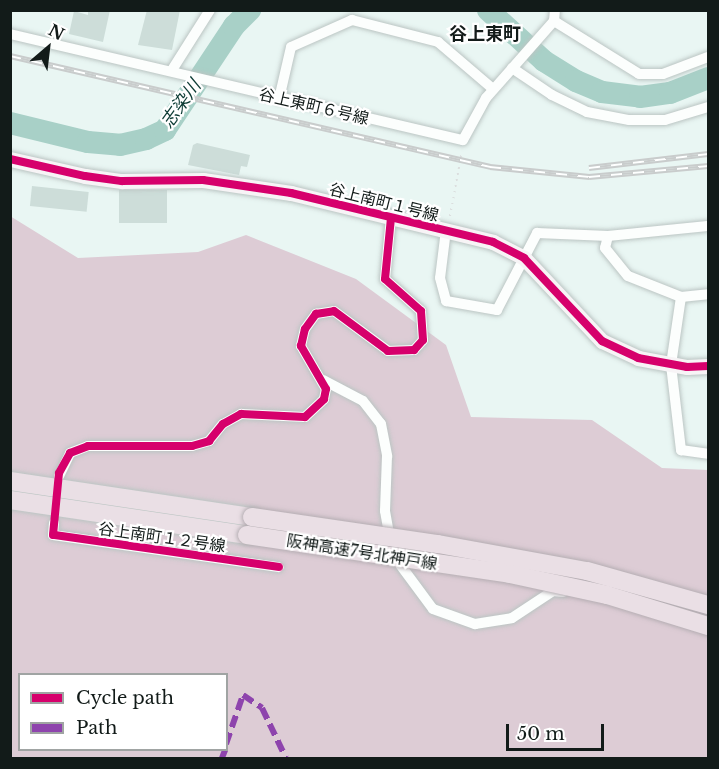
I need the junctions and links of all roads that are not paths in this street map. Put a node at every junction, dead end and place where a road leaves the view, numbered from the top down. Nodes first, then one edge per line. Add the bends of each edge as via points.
1 (210, 10) edge
2 (554, 16) edge
3 (10, 34) edge
4 (708, 57) edge
5 (515, 65) junction
6 (172, 70) junction
7 (493, 89) junction
8 (279, 99) junction
9 (708, 107) edge
10 (10, 159) edge
11 (391, 218) junction
12 (448, 225) junction
13 (708, 226) edge
14 (608, 236) junction
15 (524, 258) junction
16 (708, 294) edge
17 (681, 297) junction
18 (671, 365) junction
19 (708, 366) edge
20 (323, 380) junction
21 (708, 454) edge
22 (59, 476) dead end
23 (10, 481) edge
24 (10, 500) edge
25 (54, 523) dead end
26 (279, 567) dead end
27 (708, 605) edge
28 (708, 628) edge

1 - 6 street
2 - 4 street via 639,74 663,74
2 - 5 street
3 - 6 street, 谷上東町６号線
5 - 7 street
5 - 9 street via 552,95 587,112 629,120 665,120
6 - 8 street, 谷上東町６号線
7 - 8 street, 谷上東町６号線 via 463,140
7 - 8 street via 438,42 352,20 291,47
10 - 11 street, 谷上南町１号線 via 122,181 213,181 291,194
11 - 12 street, 谷上南町１号線
11 - 20 street via 385,279 421,311 423,340 414,350 388,351 334,311 316,314 305,329 301,346 313,371
12 - 15 street, 谷上南町１号線
12 - 15 street via 440,278 446,301 497,310
13 - 14 street
14 - 15 street via 537,233
14 - 17 street via 605,248 628,276
15 - 18 street, 谷上南町１号線 via 602,341 638,358
16 - 17 street
17 - 18 street
18 - 19 street, 谷上南町１号線
18 - 21 street via 681,450
20 - 22 street via 324,399 305,417 241,414 223,424 209,441 192,446 88,446 70,453
20 - 28 street via 363,401 381,424 387,456 385,511 391,552 433,609 475,624 494,622 512,618 553,591 583,593 627,601
23 - 27 highway, 阪神高速7号北神戸線, bridge via 438,544 587,571
24 - 28 highway, 阪神高速7号北神戸線, bridge via 510,574 607,595
25 - 26 street, 谷上南町１２号線 via 53,535

